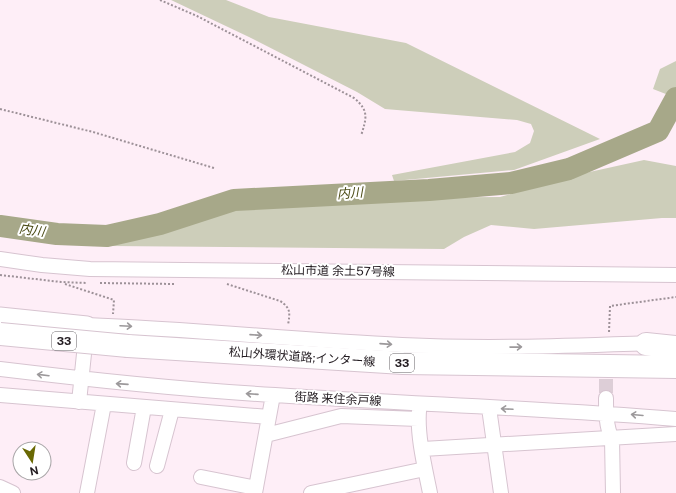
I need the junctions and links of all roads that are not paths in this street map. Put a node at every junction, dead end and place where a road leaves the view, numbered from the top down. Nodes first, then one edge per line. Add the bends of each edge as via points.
1 (0, 260) edge
2 (676, 275) edge
3 (0, 316) edge
4 (87, 325) junction
5 (0, 334) edge
6 (676, 343) edge
7 (646, 344) junction
8 (676, 347) edge
9 (676, 367) edge
10 (0, 369) edge
11 (82, 379) junction
12 (0, 395) edge
13 (273, 395) junction
14 (606, 398) tunnel mouth
15 (79, 402) junction
16 (104, 404) junction
17 (419, 404) junction
18 (144, 407) junction
19 (489, 408) junction
20 (172, 410) junction
21 (606, 413) junction
22 (269, 417) junction
23 (418, 419) junction
24 (676, 419) edge
25 (676, 434) edge
26 (266, 435) junction
27 (612, 439) junction
28 (493, 445) junction
29 (423, 449) junction
30 (133, 462) dead end
31 (157, 466) dead end
32 (425, 469) junction
33 (201, 477) dead end
34 (0, 487) edge
35 (255, 491) edge
36 (13, 493) edge
37 (87, 493) edge
38 (311, 493) edge
39 (430, 493) edge
40 (501, 493) edge
41 (613, 493) edge

1 - 2 street, 松山市道 余土57号線 via 42,266 90,268
3 - 4 street
4 -> 7 street via 482,348
4 - 11 street
5 - 9 highway, 松山外環状道路;インター線 / 33, bridge via 128,346 403,363
6 - 7 street
7 - 8 highway
11 -> 10 street, 街路 来住余戸線
13 -> 11 street, 街路 来住余戸線
11 - 15 street
12 - 15 street
13 - 17 street, 街路 来住余戸線
13 - 22 street
14 - 21 street
15 - 16 street
16 - 18 street
16 - 37 street
17 - 19 street, 街路 来住余戸線
17 - 23 street
18 - 20 street
18 - 30 street
21 -> 19 street, 街路 来住余戸線
19 - 28 street
20 - 22 street
20 - 31 street
24 -> 21 street, 街路 来住余戸線
21 - 27 street
22 - 26 street
23 - 26 street via 341,416
23 - 29 street
25 - 27 street
26 - 35 street
27 - 28 street
27 - 41 street
28 - 29 street
28 - 40 street
29 - 32 street
32 - 38 street
32 - 39 street
33 - 35 street
34 - 36 street

